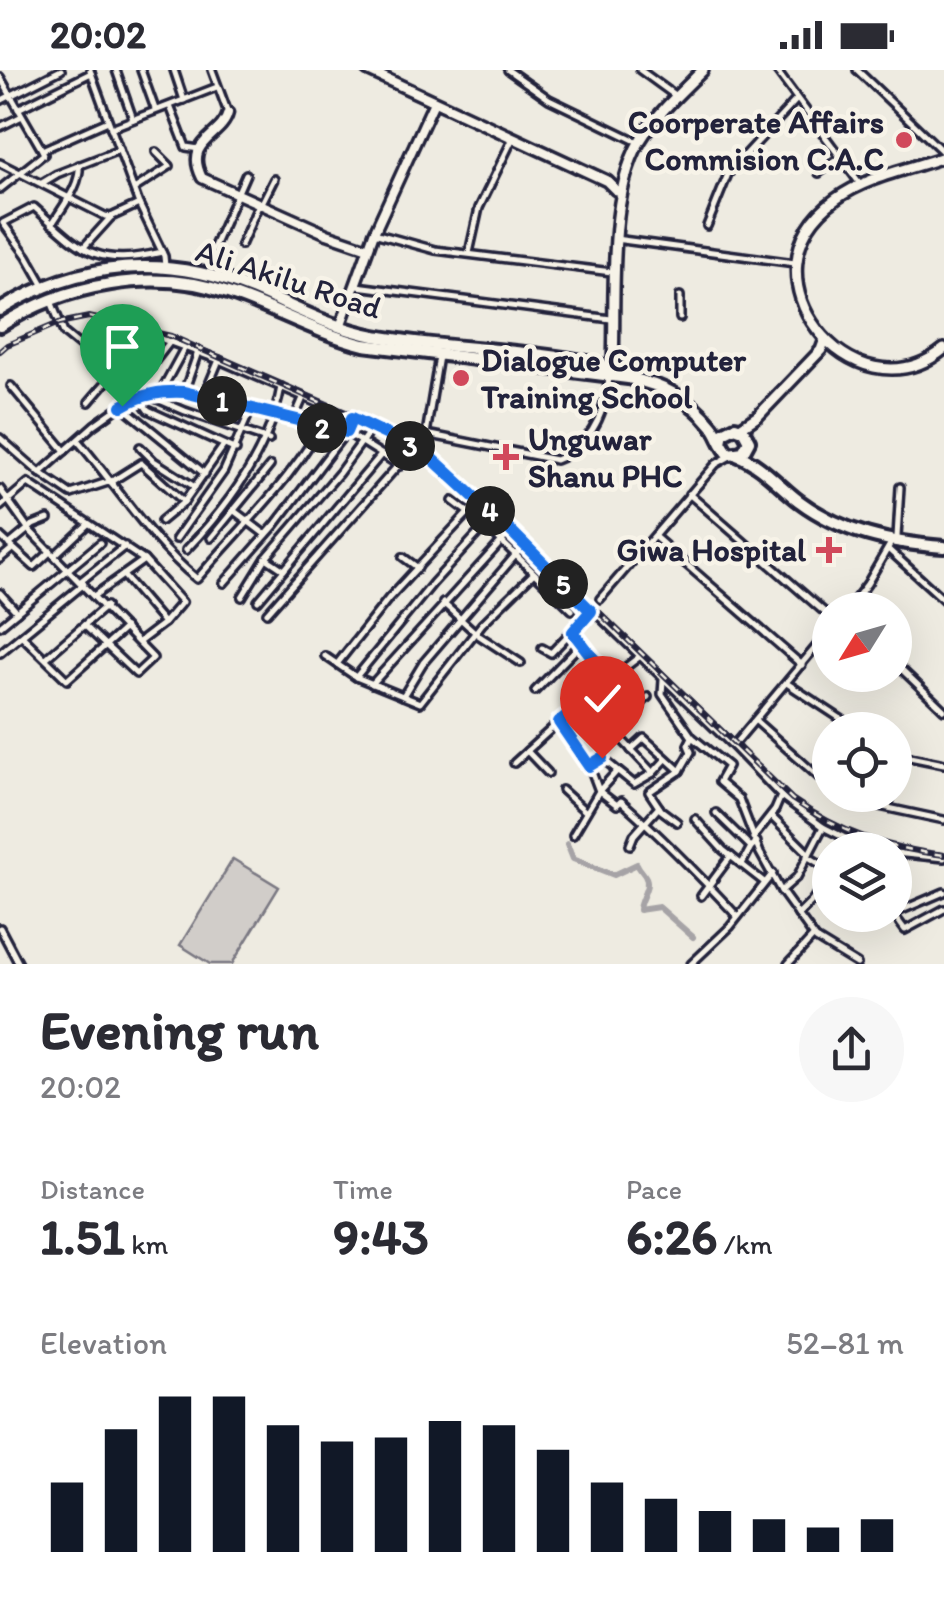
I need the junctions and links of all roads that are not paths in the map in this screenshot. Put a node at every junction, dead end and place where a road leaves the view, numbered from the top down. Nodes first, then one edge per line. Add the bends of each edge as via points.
1 (61, 70) edge
2 (116, 70) edge
3 (141, 70) edge
4 (174, 70) edge
5 (212, 70) edge
6 (367, 70) edge
7 (379, 70) edge
8 (508, 70) edge
9 (640, 70) edge
10 (700, 70) edge
11 (776, 70) edge
12 (857, 70) edge
13 (91, 71) edge
14 (0, 78) edge
15 (217, 87) junction
16 (673, 94) junction
17 (10, 96) junction
18 (798, 99) junction
19 (0, 100) edge
20 (184, 100) junction
21 (434, 102) junction
22 (170, 106) junction
23 (18, 109) junction
24 (156, 111) junction
25 (228, 113) joint
26 (22, 116) junction
27 (134, 119) junction
28 (109, 124) junction
29 (0, 127) edge
30 (513, 138) junction
31 (634, 140) junction
32 (198, 149) junction
33 (42, 150) junction
34 (119, 150) junction
35 (156, 152) dead end
36 (554, 154) junction
37 (944, 155) edge
38 (840, 157) junction
39 (0, 163) edge
40 (79, 165) junction
41 (819, 173) dead end
42 (246, 174) dead end
43 (21, 175) junction
44 (274, 178) dead end
45 (620, 178) junction
46 (42, 184) junction
47 (861, 185) junction
48 (0, 189) edge
49 (134, 190) junction
50 (616, 190) junction
51 (238, 194) junction
52 (68, 199) junction
53 (139, 204) junction
54 (260, 204) junction
55 (111, 217) junction
56 (2, 220) edge
57 (52, 224) junction
58 (707, 226) dead end
59 (374, 233) junction
60 (615, 239) junction
61 (241, 246) dead end
62 (83, 248) junction
63 (368, 248) junction
64 (212, 251) dead end
65 (162, 252) junction
66 (469, 253) junction
67 (795, 263) junction
68 (165, 266) junction
69 (612, 272) junction
70 (44, 286) junction
71 (356, 286) junction
72 (680, 296) dead end
73 (51, 301) junction
74 (0, 310) edge
75 (680, 318) dead end
76 (611, 319) junction
77 (0, 326) edge
78 (340, 326) junction
79 (147, 334) junction
80 (169, 343) junction
81 (826, 345) junction
82 (186, 348) junction
83 (944, 348) edge
84 (198, 352) junction
85 (439, 356) junction
86 (219, 360) junction
87 (99, 361) junction
88 (610, 371) junction
89 (115, 375) junction
90 (11, 386) dead end
91 (281, 386) junction
92 (133, 389) junction
93 (161, 392) junction
94 (184, 392) junction
95 (148, 395) junction
96 (204, 396) junction
97 (138, 397) junction
98 (303, 397) junction
99 (89, 402) dead end
100 (122, 406) junction
101 (330, 408) junction
102 (251, 409) junction
103 (276, 414) junction
104 (294, 418) junction
105 (352, 418) junction
106 (321, 428) junction
107 (372, 428) junction
108 (243, 430) junction
109 (346, 432) junction
110 (743, 433) junction
111 (426, 434) junction
112 (267, 439) junction
113 (78, 440) junction
114 (1, 442) edge
115 (364, 443) junction
116 (722, 444) junction
117 (224, 445) junction
118 (140, 446) dead end
119 (415, 448) junction
120 (236, 450) junction
121 (65, 451) junction
122 (734, 455) junction
123 (381, 456) junction
124 (716, 464) junction
125 (270, 466) dead end
126 (400, 466) junction
127 (40, 473) junction
128 (205, 474) junction
129 (112, 481) junction
130 (900, 487) dead end
131 (0, 488) edge
132 (195, 488) junction
133 (688, 494) junction
134 (9, 500) junction
135 (453, 501) dead end
136 (479, 501) junction
137 (184, 502) junction
138 (0, 507) edge
139 (234, 510) junction
140 (469, 514) junction
141 (495, 515) junction
142 (48, 520) dead end
143 (161, 521) dead end
144 (249, 522) junction
145 (88, 524) junction
146 (486, 526) junction
147 (29, 530) junction
148 (511, 531) junction
149 (266, 535) junction
150 (0, 536) edge
151 (655, 536) junction
152 (211, 538) dead end
153 (176, 539) dead end
154 (501, 542) junction
155 (100, 543) dead end
156 (893, 543) junction
157 (525, 544) junction
158 (944, 544) edge
159 (125, 546) junction
160 (10, 547) junction
161 (186, 550) dead end
162 (53, 553) junction
163 (403, 556) dead end
164 (514, 556) junction
165 (0, 558) edge
166 (266, 558) junction
167 (144, 560) junction
168 (418, 568) junction
169 (70, 570) junction
170 (284, 570) junction
171 (533, 574) junction
172 (123, 576) junction
173 (83, 582) junction
174 (224, 583) dead end
175 (859, 592) edge
176 (0, 593) edge
177 (96, 595) junction
178 (242, 597) dead end
179 (600, 599) dead end
180 (944, 600) edge
181 (258, 601) dead end
182 (812, 601) edge
183 (443, 603) junction
184 (106, 606) junction
185 (572, 610) dead end
186 (591, 611) junction
187 (17, 612) junction
188 (268, 613) dead end
189 (459, 620) junction
190 (164, 622) junction
191 (84, 625) junction
192 (0, 626) edge
193 (126, 627) junction
194 (474, 632) junction
195 (573, 632) junction
196 (22, 636) junction
197 (139, 642) junction
198 (582, 643) junction
199 (105, 646) junction
200 (542, 648) dead end
201 (812, 652) edge
202 (0, 653) edge
203 (325, 656) dead end
204 (639, 657) junction
205 (46, 658) junction
206 (521, 663) dead end
207 (336, 665) junction
208 (802, 665) junction
209 (356, 677) junction
210 (912, 679) edge
211 (610, 680) junction
212 (663, 680) junction
213 (372, 684) junction
214 (788, 684) junction
215 (535, 690) dead end
216 (404, 696) junction
217 (648, 697) dead end
218 (584, 698) junction
219 (944, 710) edge
220 (831, 712) edge
221 (756, 721) junction
222 (559, 722) junction
223 (611, 731) junction
224 (692, 737) junction
225 (733, 746) junction
226 (630, 750) junction
227 (527, 751) junction
228 (912, 758) edge
229 (666, 759) junction
230 (514, 763) dead end
231 (944, 764) edge
232 (589, 766) junction
233 (616, 771) junction
234 (680, 771) junction
235 (812, 771) edge
236 (548, 773) dead end
237 (653, 773) junction
238 (562, 790) dead end
239 (599, 791) junction
240 (780, 796) junction
241 (658, 807) junction
242 (585, 811) junction
243 (909, 812) edge
244 (716, 813) dead end
245 (771, 816) junction
246 (695, 819) dead end
247 (944, 820) edge
248 (645, 821) junction
249 (677, 822) dead end
250 (823, 826) junction
251 (834, 832) edge
252 (573, 835) dead end
253 (754, 842) junction
254 (630, 845) dead end
255 (912, 854) edge
256 (808, 855) junction
257 (732, 856) junction
258 (812, 858) edge
259 (944, 858) edge
260 (742, 864) junction
261 (773, 872) junction
262 (764, 882) junction
263 (709, 886) junction
264 (782, 891) junction
265 (944, 892) edge
266 (701, 896) dead end
267 (812, 901) edge
268 (912, 906) edge
269 (944, 910) edge
270 (798, 915) junction
271 (737, 916) junction
272 (912, 926) edge
273 (0, 928) edge
274 (814, 936) junction
275 (19, 964) edge
276 (691, 964) edge
277 (788, 964) edge
278 (858, 964) edge

1 - 17 street
2 - 27 street
3 - 24 street
4 - 20 street
5 - 15 street
6 - 21 main road
7 - 36 main road
8 - 31 street via 548,99
9 - 16 street
10 - 16 main road
10 - 60 main road via 639,142 620,191
11 - 18 street
12 - 37 street
13 - 23 street
13 - 28 street
14 - 17 street
15 - 20 street
15 - 25 street
16 - 31 main road
17 - 19 street
17 - 23 street
18 - 38 street
18 - 58 street via 728,174
20 - 22 street
21 - 30 main road
21 - 59 street
22 - 24 street
22 - 32 street via 186,147
23 - 26 street
24 - 27 street
25 - 32 street
26 - 29 street
26 - 33 street
27 - 28 street
28 - 33 street
28 - 34 street
30 - 36 main road
30 - 66 street via 480,208
31 - 45 main road
32 - 51 street via 199,175
33 - 43 street
34 - 40 street
34 - 49 street
35 - 49 street via 169,168
36 - 45 main road
36 - 50 main road
37 - 47 main road
38 - 41 street
38 - 47 street
39 - 43 street
40 - 46 street
40 - 52 street
42 - 51 street
43 - 46 street
43 - 48 street
44 - 54 street
45 - 50 main road
46 - 52 street
47 - 67 main road via 812,222
49 - 53 street
50 - 60 main road
51 - 54 street
51 - 64 street
52 - 55 street
52 - 57 street
53 - 55 street
53 - 65 street
54 - 61 street
54 - 63 street
55 - 62 street
56 - 57 street via 34,208
56 - 70 street
57 - 62 street
59 - 63 street
59 - 66 street
60 - 67 street
60 - 69 main road
60 - 88 main road
62 - 65 street via 101,258
63 - 71 street
65 - 68 street
66 - 69 street
67 - 81 main road via 803,309
68 - 70 main road, Ali Akilu Road via 104,268
68 - 78 main road, Ali Akilu Road via 219,277
69 - 76 main road
70 - 74 main road, Ali Akilu Road
71 - 76 street
71 - 78 street
72 - 75 street
73 - 77 main road, Ali Akilu Road
73 - 85 main road, Ali Akilu Road via 118,283 189,282 349,341
73 - 87 street via 64,333
76 - 88 main road
78 - 88 main road, Ali Akilu Road via 372,336 587,362
79 - 80 street
79 - 87 street via 120,330
79 - 89 street
80 - 82 street
80 - 92 street
81 - 83 main road via 877,368 899,369 924,363
81 - 110 main road
82 - 84 street
82 - 93 street
84 - 86 street
84 - 94 street
85 - 88 main road, Ali Akilu Road
85 - 111 street
86 - 91 street
86 - 96 street
87 - 89 street
88 - 110 main road, Ali Akilu Road via 660,382
88 - 111 street via 602,416 578,447 556,460
88 - 116 main road, Ali Akilu Road via 679,396
89 - 92 street
89 - 99 street
90 - 121 street
91 - 98 street
91 - 103 street
92 - 97 street
93 - 94 street
93 - 95 street
94 - 96 street
95 - 97 street
95 - 108 street
96 - 102 street
97 - 100 street
97 - 117 street via 148,410
98 - 101 street
98 - 104 street
100 - 113 street
100 - 128 street
101 - 105 street
101 - 106 street
102 - 103 street
102 - 108 street
103 - 104 street
103 - 112 street
104 - 106 street
105 - 107 street
105 - 109 street
106 - 109 street
106 - 144 street
107 - 115 street
107 - 119 street
108 - 112 street
108 - 120 street
109 - 115 street
109 - 149 street
110 - 116 main road via 723,433
110 - 122 main road via 746,449
110 - 156 main road via 760,460 803,498
111 - 119 street
112 - 161 street
113 - 121 street
113 - 129 street
114 - 127 street
115 - 123 street
115 - 166 street
116 - 122 main road, Ali Akilu Road
116 - 124 street
117 - 120 street
117 - 128 street
118 - 132 street
119 - 126 street
119 - 136 street
120 - 153 street
121 - 127 street
122 - 124 street
122 - 156 main road, Ali Akilu Road via 820,515
123 - 126 street
123 - 170 street
124 - 133 street
125 - 139 street
126 - 188 street
127 - 129 street via 71,494
128 - 132 street
129 - 137 street via 142,463
129 - 144 street via 198,578
130 - 156 street
131 - 134 street
132 - 137 street
133 - 151 street
133 - 182 street
134 - 138 street
134 - 145 street via 28,483
134 - 147 street
135 - 140 street
136 - 140 street
136 - 141 street
137 - 143 street
139 - 144 street
139 - 152 street
140 - 146 street
140 - 168 street
141 - 146 street
141 - 148 street
142 - 147 street
144 - 149 street
145 - 159 street
145 - 162 street
146 - 154 street
146 - 209 street
147 - 160 street
147 - 162 street
148 - 154 street
148 - 157 street
149 - 174 street
150 - 160 street
151 - 179 street
151 - 208 street
154 - 164 street
154 - 183 street
155 - 169 street
156 - 158 main road
156 - 175 street
156 - 180 street
157 - 164 street
157 - 186 street
159 - 167 street
159 - 173 street
160 - 162 street via 34,566
160 - 165 street
162 - 169 street
163 - 168 street
164 - 171 street
164 - 189 street
166 - 170 street
166 - 178 street
167 - 172 street
167 - 190 street via 182,602
168 - 207 street
169 - 173 street
169 - 187 street
170 - 181 street
171 - 185 street
171 - 194 street
172 - 177 street
172 - 190 street
173 - 177 street
173 - 196 street
176 - 187 street
177 - 184 street
183 - 189 street
183 - 213 street
184 - 191 street
184 - 193 street
186 - 195 street
186 - 204 street
187 - 192 street
189 - 194 street
189 - 216 street
190 - 197 street
191 - 199 street
191 - 205 street
193 - 197 street
193 - 199 street
194 - 206 street
194 - 216 street via 420,703
195 - 198 street
195 - 200 street via 551,654
196 - 202 street
196 - 205 street
197 - 199 street via 153,658 136,674
198 - 211 street
198 - 215 street
199 - 205 street via 67,680
201 - 208 street
203 - 207 street
204 - 211 street
204 - 212 street
207 - 209 street
208 - 214 street
209 - 213 street
210 - 219 street
211 - 218 street
212 - 224 street via 662,694
212 - 225 street
213 - 216 street
214 - 220 street
214 - 221 street
217 - 223 street
218 - 222 street
218 - 223 street
221 - 225 street
221 - 235 street
222 - 227 street
222 - 232 street
223 - 226 street
224 - 234 street
224 - 253 street via 728,766 719,782 739,799
225 - 240 street
226 - 229 street via 644,738
226 - 237 street
227 - 230 street
227 - 236 street
228 - 231 street
229 - 234 street
229 - 237 street
232 - 233 street via 602,758
232 - 239 street
233 - 237 street via 636,784
233 - 239 street
234 - 241 street via 649,792
238 - 242 street
239 - 242 street
239 - 248 street
240 - 245 street
240 - 250 street
241 - 248 street
241 - 249 street
242 - 252 street
243 - 247 street
244 - 253 street
245 - 253 street
245 - 256 street
246 - 257 street
248 - 254 street
248 - 263 street
250 - 251 street
250 - 256 street
253 - 260 street
253 - 261 street
255 - 259 street
256 - 258 street
256 - 264 street
257 - 260 street
257 - 263 street
260 - 262 street
261 - 262 street
261 - 264 street
262 - 271 street
263 - 266 street
263 - 271 street
264 - 270 street
265 - 268 street
267 - 270 street
269 - 272 street
270 - 274 street
271 - 276 street
273 - 275 street
274 - 277 street
274 - 278 street

